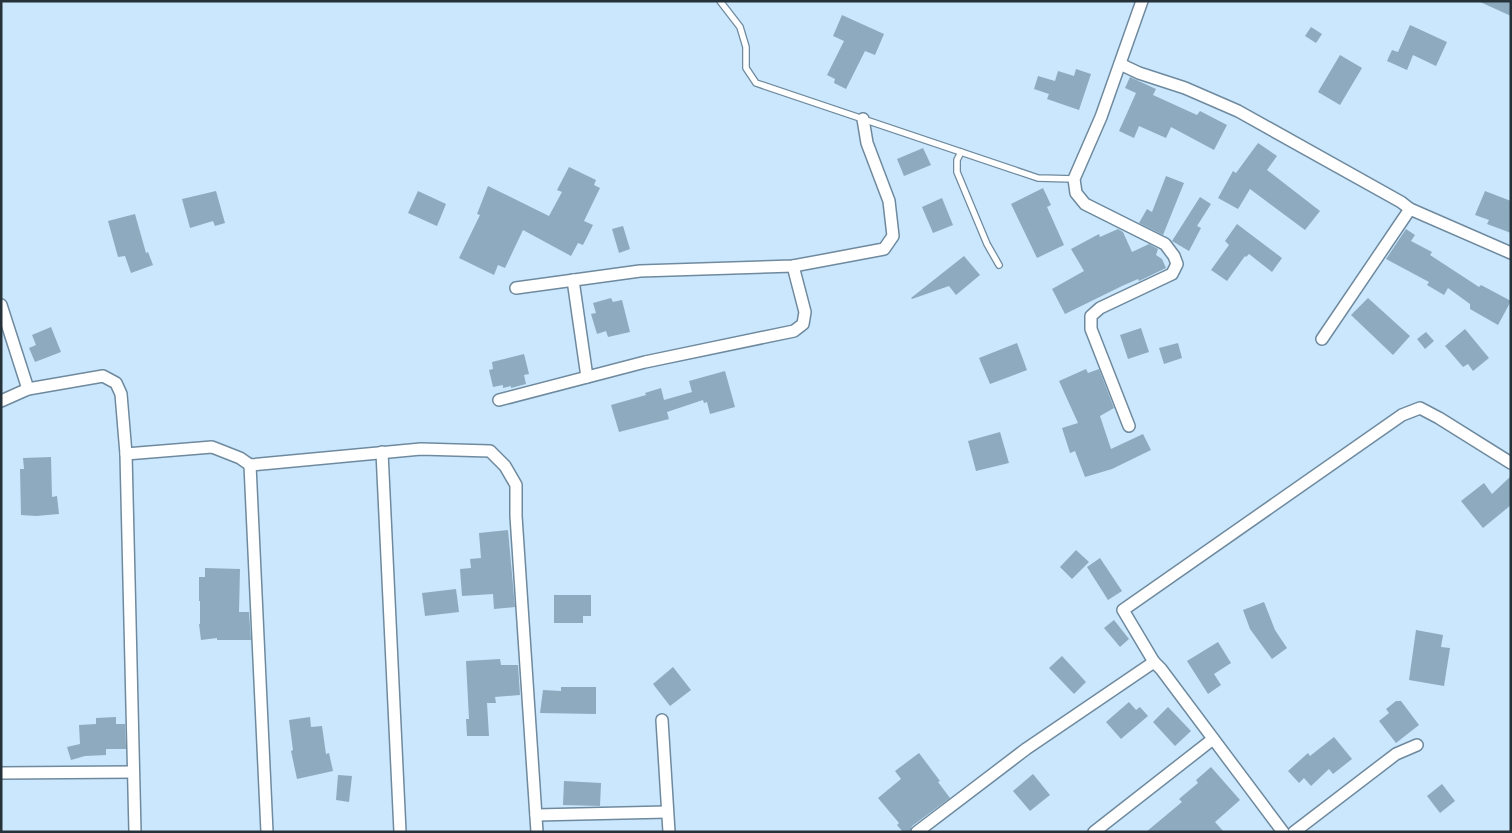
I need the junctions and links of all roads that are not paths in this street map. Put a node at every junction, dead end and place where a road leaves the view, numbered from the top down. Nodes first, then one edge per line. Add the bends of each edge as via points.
1 (720, 1) edge
2 (1142, 1) edge
3 (1120, 64) junction
4 (863, 119) junction
5 (961, 152) junction
6 (1074, 179) junction
7 (1410, 210) junction
8 (1511, 254) edge
9 (999, 265) dead end
10 (793, 266) junction
11 (574, 280) junction
12 (516, 288) dead end
13 (1, 305) edge
14 (1322, 339) dead end
15 (586, 378) junction
16 (28, 389) junction
17 (500, 400) dead end
18 (1, 401) edge
19 (1129, 426) dead end
20 (382, 452) junction
21 (126, 454) junction
22 (1511, 463) edge
23 (250, 465) junction
24 (1154, 662) junction
25 (662, 720) dead end
26 (1213, 739) junction
27 (1417, 745) dead end
28 (1, 772) edge
29 (133, 772) junction
30 (668, 812) junction
31 (536, 816) junction
32 (135, 832) edge
33 (267, 832) edge
34 (400, 832) edge
35 (537, 832) edge
36 (669, 832) edge
37 (917, 832) edge
38 (1094, 832) edge
39 (1283, 832) edge
40 (1294, 832) edge

1 - 4 lane via 740,27 746,47 746,68 756,83
2 - 3 street
3 - 6 street
3 - 7 street via 1238,111
4 - 5 lane
4 - 10 street via 867,143 889,201 893,236 884,249
5 - 6 lane via 1038,178
5 - 9 lane via 957,172
6 - 19 street via 1076,193 1085,204 1165,244 1177,264 1172,274 1100,308 1091,316 1091,329
7 - 8 street
7 - 14 street
10 - 11 street via 640,271
10 - 15 street via 805,312 803,324 794,331 645,362
11 - 12 street
11 - 15 street
13 - 16 street
15 - 17 street
16 - 18 street
16 - 21 street via 103,376 116,383 121,394
20 - 23 street
20 - 31 street via 421,449 490,451 505,466 516,485
20 - 34 street
21 - 23 street via 212,447
21 - 29 street
22 - 24 street via 1420,408 1402,415 1123,610
23 - 33 street
24 - 26 street
24 - 37 street via 1026,749
25 - 30 street
26 - 38 street
26 - 39 street
27 - 40 street via 1396,754
28 - 29 street
29 - 32 street
30 - 31 street
30 - 36 street
31 - 35 street

